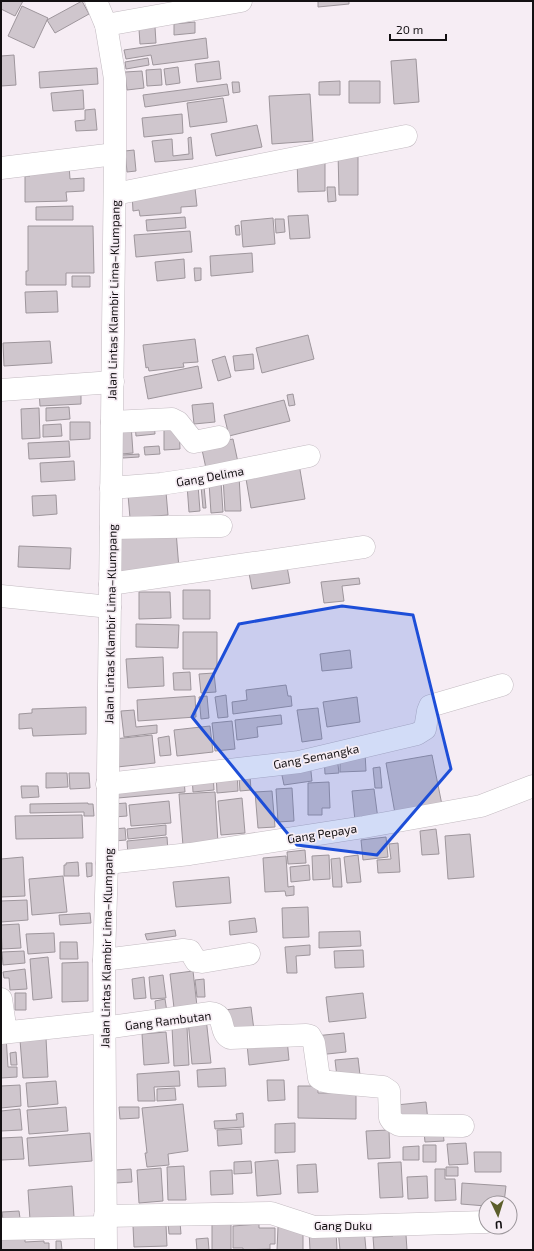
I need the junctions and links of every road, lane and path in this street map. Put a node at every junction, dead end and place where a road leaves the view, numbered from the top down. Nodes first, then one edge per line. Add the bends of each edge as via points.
1 (97, 1) edge
2 (241, 1) edge
3 (106, 25) junction
4 (406, 136) dead end
5 (115, 154) junction
6 (1, 168) edge
7 (115, 194) junction
8 (112, 382) junction
9 (1, 390) edge
10 (112, 422) junction
11 (219, 437) dead end
12 (308, 456) dead end
13 (111, 488) junction
14 (221, 526) dead end
15 (111, 528) junction
16 (364, 547) dead end
17 (110, 584) junction
18 (1, 596) edge
19 (110, 607) junction
20 (502, 686) dead end
21 (107, 784) junction
22 (533, 786) edge
23 (107, 863) junction
24 (249, 954) dead end
25 (104, 960) junction
26 (1, 999) edge
27 (104, 1025) junction
28 (3, 1033) edge
29 (463, 1126) dead end
30 (105, 1221) junction
31 (478, 1222) edge
32 (1, 1229) edge
33 (106, 1250) edge

1 - 3 street, Jalan Lintas Klambir Lima–Klumpang
2 - 3 street
3 - 5 street, Jalan Lintas Klambir Lima–Klumpang via 115,79
4 - 7 street
5 - 6 street
5 - 7 street, Jalan Lintas Klambir Lima–Klumpang
7 - 8 street, Jalan Lintas Klambir Lima–Klumpang
8 - 9 street
8 - 10 street, Jalan Lintas Klambir Lima–Klumpang
10 - 11 street via 172,419 178,422 194,442
10 - 13 street, Jalan Lintas Klambir Lima–Klumpang
12 - 13 street, Gang Delima via 201,478
13 - 15 street, Jalan Lintas Klambir Lima–Klumpang
14 - 15 street
15 - 17 street, Jalan Lintas Klambir Lima–Klumpang
16 - 17 street
17 - 19 street, Jalan Lintas Klambir Lima–Klumpang
18 - 19 street
19 - 21 street, Jalan Lintas Klambir Lima–Klumpang
20 - 21 street, Gang Semangka via 430,706 425,729 417,734 299,762
21 - 23 street, Jalan Lintas Klambir Lima–Klumpang
22 - 23 street, Gang Pepaya via 481,806 205,852
23 - 25 street, Jalan Lintas Klambir Lima–Klumpang
24 - 25 street via 202,962 196,961 190,951 183,950
25 - 27 street, Jalan Lintas Klambir Lima–Klumpang
26 - 28 street
27 - 28 street
27 - 29 street, Gang Rambutan via 210,1013 219,1016 224,1032 230,1038 310,1036 314,1043 319,1078 329,1082 387,1088 390,1118 395,1124
27 - 30 street, Jalan Lintas Klambir Lima–Klumpang
30 - 31 street, Gang Duku via 271,1213 314,1226
30 - 32 street, Gang Duku
30 - 33 street, Jalan Lintas Klambir Lima–Klumpang

